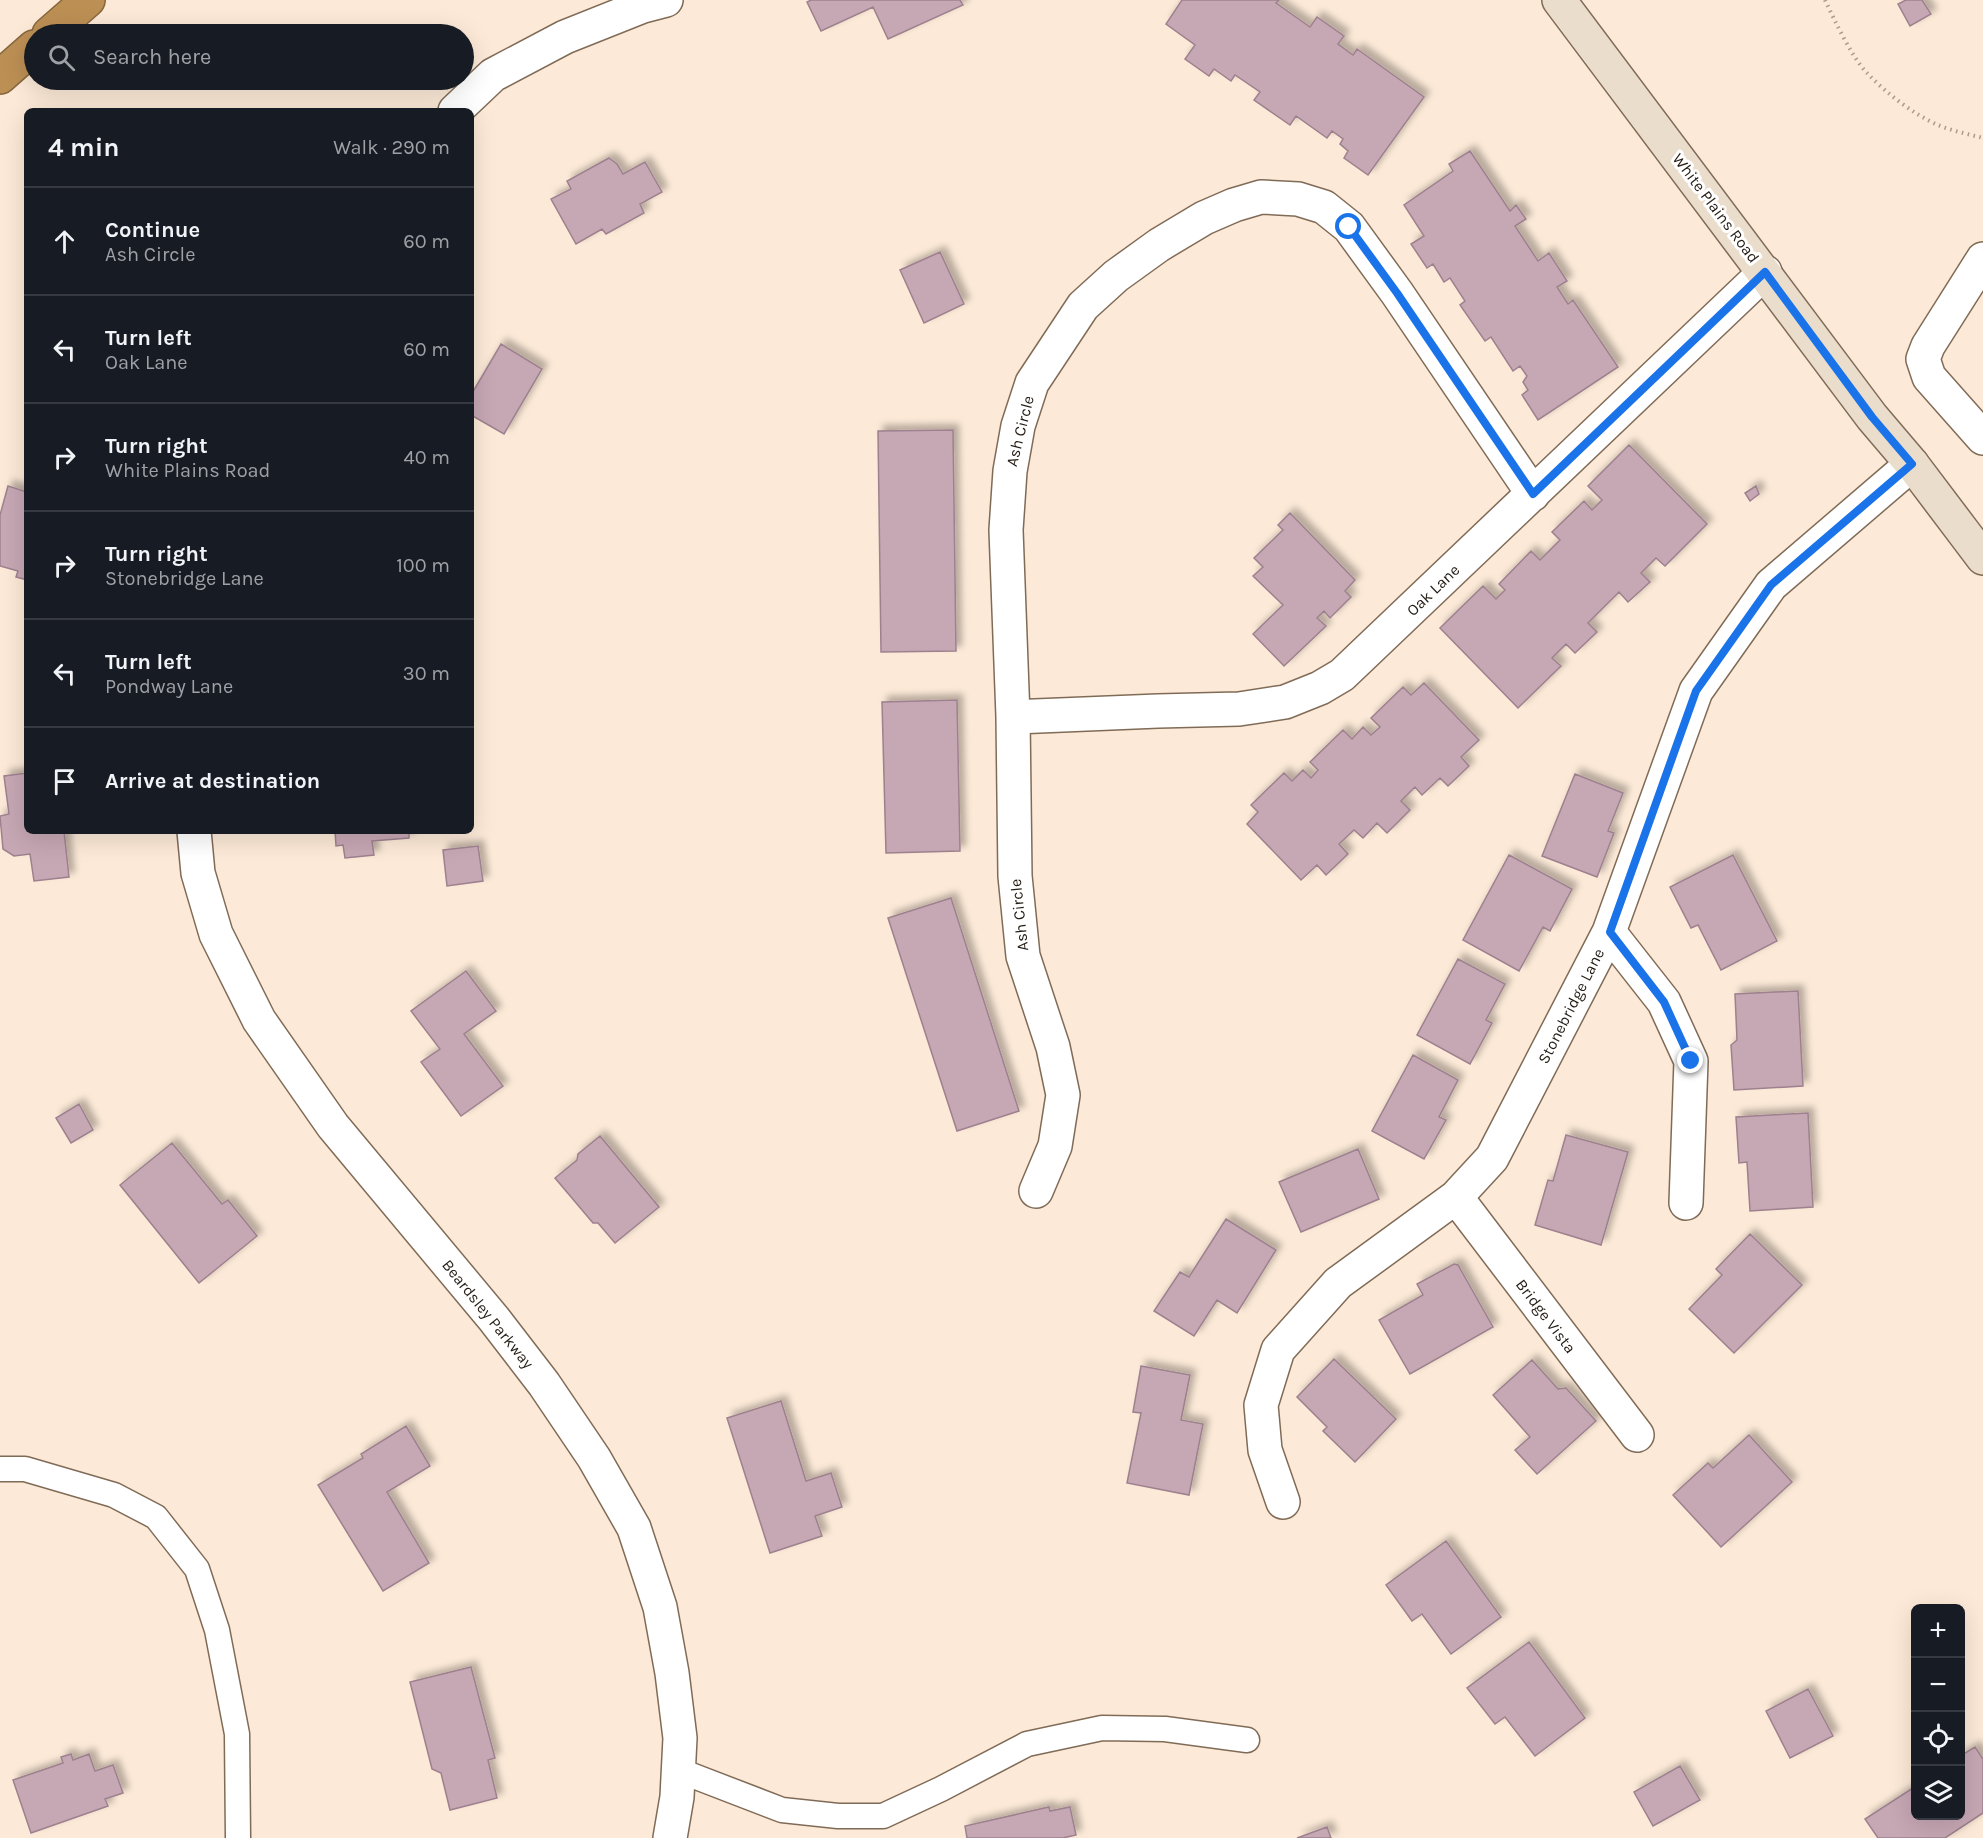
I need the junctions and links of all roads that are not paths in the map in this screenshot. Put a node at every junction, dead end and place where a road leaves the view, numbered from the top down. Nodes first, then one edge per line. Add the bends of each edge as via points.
1 (88, 0) edge
2 (666, 0) edge
3 (1559, 0) edge
4 (60, 24) edge
5 (24, 56) edge
6 (0, 77) edge
7 (458, 108) edge
8 (1983, 259) edge
9 (1765, 272) junction
10 (1983, 438) edge
11 (1912, 464) junction
12 (1533, 494) junction
13 (1978, 542) edge
14 (1013, 717) junction
15 (194, 834) edge
16 (1610, 932) junction
17 (1036, 1191) dead end
18 (1456, 1197) junction
19 (1686, 1203) dead end
20 (1637, 1435) dead end
21 (0, 1469) edge
22 (1282, 1502) dead end
23 (1247, 1740) dead end
24 (678, 1770) junction
25 (238, 1838) edge
26 (670, 1838) edge

1 - 4 highway
2 - 7 street via 565,37 493,75
3 - 9 main road, White Plains Road
5 - 6 highway
8 - 10 street via 1923,359 1929,377
9 - 11 main road, White Plains Road via 1872,417
9 - 12 street, Oak Lane
11 - 13 main road, White Plains Road
11 - 16 street, Stonebridge Lane via 1771,585 1696,691
12 - 14 street, Oak Lane via 1342,675 1320,688 1285,702 1239,709
12 - 14 street, Ash Circle via 1349,227 1324,207 1298,199 1261,197 1234,205 1177,234 1116,276 1083,306 1032,383 1018,426 1006,530
14 - 17 street, Ash Circle via 1015,876 1023,956 1053,1047 1063,1095 1055,1146
15 - 24 street, Beardsley Parkway via 198,873 216,934 259,1020 333,1126 544,1384 594,1458 634,1528 660,1607 672,1672 680,1738
16 - 18 street, Stonebridge Lane via 1492,1158
16 - 19 street via 1664,1002 1691,1061
18 - 20 street, Bridge Vista
18 - 22 street, Stonebridge Lane via 1338,1283 1278,1350 1261,1405 1265,1450
21 - 25 lane via 25,1468 114,1495 156,1517 196,1569 217,1630 237,1734
23 - 24 lane via 1165,1729 1102,1728 1027,1744 882,1816 782,1810
24 - 26 street, Beardsley Parkway

